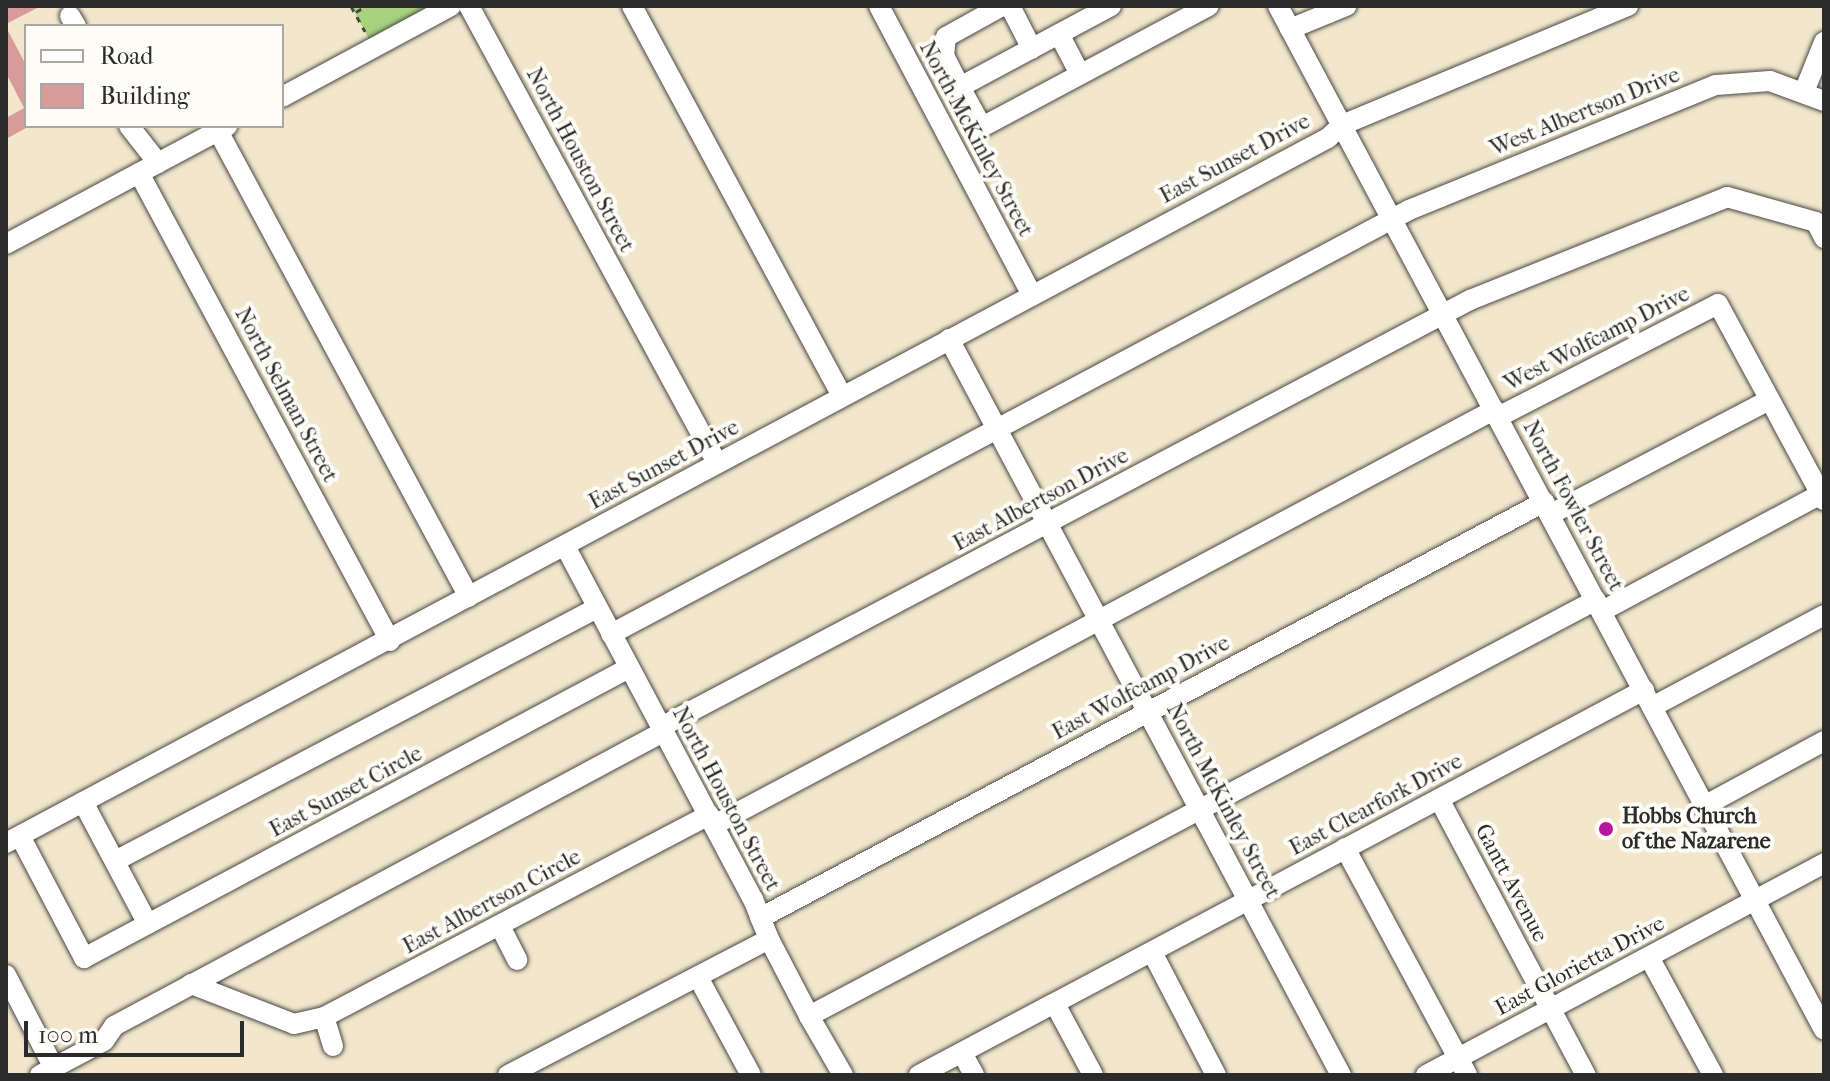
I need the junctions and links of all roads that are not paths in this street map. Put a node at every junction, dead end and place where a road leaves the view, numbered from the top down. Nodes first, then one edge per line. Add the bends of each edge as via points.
1 (451, 6) edge
2 (469, 6) edge
3 (632, 6) edge
4 (879, 6) edge
5 (1002, 6) edge
6 (1010, 6) edge
7 (1111, 6) edge
8 (1209, 6) edge
9 (1278, 6) edge
10 (1346, 6) edge
11 (1628, 6) edge
12 (1290, 29) junction
13 (1059, 34) junction
14 (1824, 42) edge
15 (1032, 49) junction
16 (1080, 74) junction
17 (960, 87) junction
18 (1804, 92) junction
19 (284, 96) edge
20 (1824, 101) edge
21 (1342, 125) junction
22 (982, 127) junction
23 (130, 128) edge
24 (223, 128) edge
25 (952, 144) junction
26 (148, 168) junction
27 (1391, 222) junction
28 (1824, 238) edge
29 (6, 244) edge
30 (1032, 295) junction
31 (1442, 313) junction
32 (949, 339) junction
33 (842, 396) junction
34 (1769, 400) junction
35 (1496, 413) junction
36 (998, 429) junction
37 (717, 463) junction
38 (1822, 497) edge
39 (1547, 508) junction
40 (1049, 523) junction
41 (565, 546) junction
42 (469, 597) junction
43 (1599, 605) junction
44 (597, 608) junction
45 (1824, 615) edge
46 (1099, 619) junction
47 (611, 634) junction
48 (390, 641) junction
49 (629, 668) junction
50 (1648, 698) junction
51 (1149, 711) junction
52 (662, 730) junction
53 (1824, 741) edge
54 (1439, 799) junction
55 (83, 802) junction
56 (1704, 806) junction
57 (1199, 807) junction
58 (711, 820) junction
59 (13, 840) edge
60 (1345, 848) junction
61 (115, 861) junction
62 (1824, 863) edge
63 (1755, 899) junction
64 (1248, 900) junction
65 (760, 918) junction
66 (148, 924) junction
67 (500, 926) junction
68 (769, 939) junction
69 (1152, 952) junction
70 (1649, 957) junction
71 (517, 960) dead end
72 (6, 975) edge
73 (698, 977) junction
74 (191, 984) junction
75 (1055, 1004) junction
76 (1551, 1009) junction
77 (809, 1016) junction
78 (324, 1017) junction
79 (1824, 1030) edge
80 (333, 1046) dead end
81 (962, 1053) junction
82 (545, 1056) junction
83 (1462, 1067) edge
84 (47, 1071) edge
85 (508, 1075) edge
86 (555, 1075) edge
87 (751, 1075) edge
88 (843, 1075) edge
89 (919, 1075) edge
90 (974, 1075) edge
91 (1093, 1075) edge
92 (1216, 1075) edge
93 (1341, 1075) edge
94 (1426, 1075) edge
95 (1586, 1075) edge
96 (1713, 1075) edge

1 - 19 street
2 - 37 street, North Houston Street
3 - 33 street
4 - 25 street, North McKinley Street
5 - 17 street via 946,37 944,56
6 - 15 street
7 - 13 street
8 - 16 street
9 - 12 street, North Fowler Street
10 - 12 street
11 - 21 street, East Sunset Drive
12 - 21 street, North Fowler Street
13 - 15 street
13 - 16 street
14 - 18 street
15 - 17 street
16 - 22 street
17 - 22 street
18 - 20 street, West Albertson Drive
18 - 27 street, West Albertson Drive via 1770,81 1716,85 1409,210
21 - 27 street, North Fowler Street
21 - 30 street, East Sunset Drive via 1328,138
22 - 25 street
23 - 26 street, North Selman Street
24 - 26 street
24 - 42 street
25 - 30 street, North McKinley Street
26 - 29 street
26 - 48 street, North Selman Street
27 - 31 street, North Fowler Street
27 - 36 street, West Albertson Drive
28 - 31 street, East Albertson Drive via 1816,222 1727,197
30 - 32 street, East Sunset Drive
31 - 35 street, North Fowler Street
31 - 40 street, East Albertson Drive
32 - 33 street, East Sunset Drive
32 - 36 street, North McKinley Street
33 - 37 street, East Sunset Drive
34 - 35 street, West Wolfcamp Drive via 1718,304
34 - 38 street
34 - 39 street, East Wolfcamp Drive
35 - 39 street, North Fowler Street
35 - 46 street, West Wolfcamp Drive
36 - 40 street, North McKinley Street
36 - 47 street, West Albertson Drive
37 - 41 street, East Sunset Drive
38 - 43 street
39 - 43 street, North Fowler Street
39 - 51 street, East Wolfcamp Drive
40 - 46 street, North McKinley Street
40 - 52 street, East Albertson Drive
41 - 42 street, East Sunset Drive
41 - 44 street, North Houston Street
42 - 48 street, East Sunset Drive
43 - 50 street, North Fowler Street
43 - 57 street
44 - 47 street, North Houston Street
44 - 61 street
45 - 50 street, East Clearfork Drive
46 - 51 street, North McKinley Street
46 - 58 street, East Albertson Circle
47 - 49 street, North Houston Street
48 - 55 street, East Sunset Drive
49 - 52 street, North Houston Street
49 - 66 street, East Sunset Circle
50 - 54 street, East Clearfork Drive
50 - 56 street, North Fowler Street
51 - 57 street, North McKinley Street
51 - 65 street, East Wolfcamp Drive
52 - 58 street, North Houston Street
52 - 74 street, East Albertson Drive
53 - 56 street
54 - 60 street, East Clearfork Drive
54 - 76 street, Gantt Avenue
55 - 59 street, East Sunset Drive
55 - 61 street
56 - 63 street, North Fowler Street
57 - 64 street, North McKinley Street
57 - 77 street
58 - 65 street, North Houston Street
58 - 67 street, East Albertson Circle
59 - 66 street, East Sunset Circle via 84,958
60 - 64 street, East Clearfork Drive
60 - 83 street
61 - 66 street
62 - 63 street, East Glorietta Drive
63 - 70 street, East Glorietta Drive
63 - 79 street, North Fowler Street
64 - 69 street, East Clearfork Drive
64 - 93 street, North McKinley Street
65 - 68 street, North Houston Street
67 - 71 street
67 - 78 street, East Albertson Circle
68 - 73 street
68 - 77 street, North Houston Street
69 - 75 street, East Clearfork Drive
69 - 92 street
70 - 76 street, East Glorietta Drive
70 - 96 street
72 - 84 street
73 - 82 street
73 - 87 street
74 - 78 street via 294,1024
74 - 84 street, East Albertson Drive
75 - 81 street, East Clearfork Drive
75 - 91 street
76 - 83 street, East Glorietta Drive
76 - 95 street, Gantt Avenue
77 - 88 street, North Houston Street
78 - 80 street
81 - 89 street, East Clearfork Drive
81 - 90 street
82 - 85 street
82 - 86 street
83 - 94 street, East Glorietta Drive

